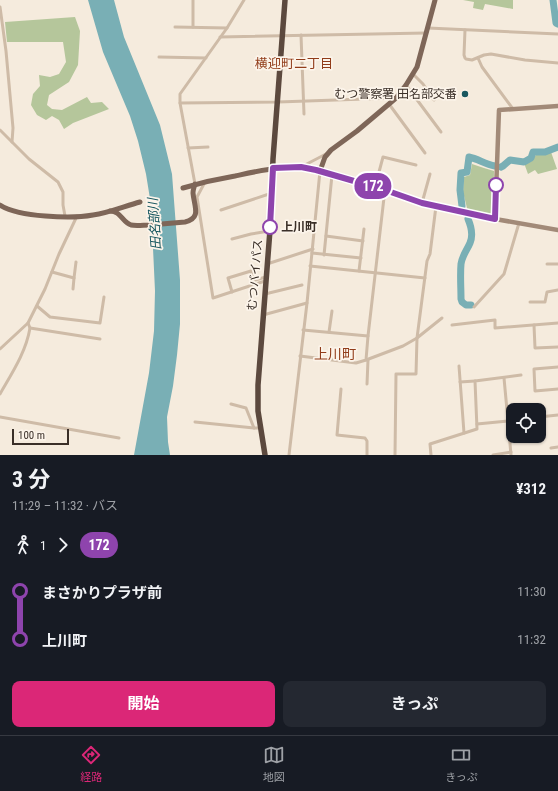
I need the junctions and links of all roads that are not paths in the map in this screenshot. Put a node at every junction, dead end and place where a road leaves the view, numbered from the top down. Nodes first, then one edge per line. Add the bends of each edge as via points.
1 (193, 0) edge
2 (244, 0) edge
3 (285, 0) edge
4 (435, 0) edge
5 (0, 6) edge
6 (175, 27) dead end
7 (193, 27) junction
8 (227, 28) junction
9 (427, 30) junction
10 (465, 30) junction
11 (558, 34) edge
12 (301, 35) junction
13 (282, 36) junction
14 (220, 37) junction
15 (159, 57) dead end
16 (206, 58) junction
17 (478, 58) junction
18 (558, 63) edge
19 (413, 74) junction
20 (406, 85) junction
21 (396, 98) junction
22 (434, 100) dead end
23 (303, 101) junction
24 (278, 102) junction
25 (180, 103) junction
26 (389, 104) junction
27 (558, 106) edge
28 (513, 109) junction
29 (304, 114) dead end
30 (0, 130) edge
31 (441, 132) dead end
32 (12, 142) junction
33 (208, 147) dead end
34 (188, 148) junction
35 (424, 152) dead end
36 (327, 154) junction
37 (416, 165) dead end
38 (301, 167) junction
39 (273, 168) junction
40 (320, 171) junction
41 (332, 174) junction
42 (430, 174) dead end
43 (205, 182) junction
44 (195, 184) junction
45 (375, 187) junction
46 (183, 188) dead end
47 (385, 190) junction
48 (272, 193) junction
49 (140, 202) dead end
50 (422, 203) junction
51 (0, 205) edge
52 (436, 206) junction
53 (221, 210) dead end
54 (108, 211) junction
55 (65, 216) junction
56 (77, 216) junction
57 (495, 219) junction
58 (519, 223) junction
59 (364, 229) dead end
60 (558, 230) edge
61 (270, 231) junction
62 (326, 236) junction
63 (232, 239) dead end
64 (363, 241) junction
65 (312, 251) junction
66 (324, 255) junction
67 (361, 258) junction
68 (76, 262) dead end
69 (267, 264) junction
70 (547, 264) dead end
71 (558, 264) edge
72 (310, 266) junction
73 (359, 271) junction
74 (52, 272) junction
75 (376, 273) junction
76 (74, 278) junction
77 (425, 278) junction
78 (265, 279) junction
79 (302, 285) dead end
80 (73, 289) dead end
81 (558, 290) edge
82 (232, 292) junction
83 (264, 294) junction
84 (104, 297) dead end
85 (530, 302) dead end
86 (307, 303) junction
87 (37, 306) junction
88 (474, 307) dead end
89 (332, 311) dead end
90 (263, 315) junction
91 (442, 318) dead end
92 (558, 323) edge
93 (28, 324) junction
94 (534, 324) junction
95 (452, 325) dead end
96 (30, 328) junction
97 (303, 330) junction
98 (329, 332) junction
99 (368, 336) junction
100 (417, 338) junction
101 (100, 339) dead end
102 (558, 347) edge
103 (0, 349) edge
104 (300, 356) junction
105 (367, 360) junction
106 (459, 366) dead end
107 (558, 367) edge
108 (521, 375) dead end
109 (504, 378) junction
110 (475, 381) junction
111 (460, 382) junction
112 (367, 384) dead end
113 (341, 389) dead end
114 (558, 389) edge
115 (0, 394) edge
116 (506, 403) edge
117 (231, 404) dead end
118 (558, 415) edge
119 (546, 416) edge
120 (0, 417) edge
121 (558, 420) edge
122 (506, 421) edge
123 (195, 422) dead end
124 (477, 424) junction
125 (254, 428) junction
126 (260, 428) junction
127 (464, 433) junction
128 (119, 438) dead end
129 (510, 443) edge
130 (558, 447) edge
131 (551, 448) dead end
132 (511, 454) edge
133 (265, 455) edge
134 (289, 455) edge
135 (367, 455) edge
136 (395, 455) edge
137 (431, 455) edge
138 (493, 455) edge

1 - 7 street
2 - 8 street
3 - 13 highway, むつバイパス
4 - 9 main road
5 - 32 street via 7,59
6 - 7 street
7 - 8 street
8 - 14 street
9 - 10 street
9 - 12 street
9 - 19 main road
10 - 11 street
10 - 17 street via 465,58
12 - 13 street
12 - 23 street
13 - 14 street
13 - 24 highway, むつバイパス
14 - 16 street
15 - 16 street
16 - 25 street via 180,94
17 - 18 street via 496,55
17 - 28 street
19 - 20 main road
19 - 22 street
20 - 21 main road
20 - 31 street
21 - 23 street
21 - 26 main road
23 - 24 street
23 - 29 street
24 - 25 street
24 - 39 highway, むつバイパス
25 - 34 street
26 - 35 street
26 - 36 main road
27 - 28 street
28 - 57 street via 499,110
30 - 32 street
32 - 55 street via 58,182 63,192
33 - 34 street
34 - 44 street
36 - 38 street
36 - 40 main road
37 - 45 street via 383,157
38 - 39 main road
38 - 40 main road
39 - 43 main road
39 - 48 highway, むつバイパス
40 - 41 street
40 - 65 street
41 - 45 street
41 - 62 street
42 - 50 street
43 - 44 main road
43 - 82 street via 197,198 213,298
44 - 46 main road
44 - 54 main road via 193,192 196,214 190,221 131,225 115,211
45 - 47 street
47 - 50 street
47 - 75 street
48 - 53 street
48 - 61 highway, むつバイパス
49 - 54 main road
50 - 52 street
51 - 55 main road via 28,214
52 - 57 street
52 - 77 street
54 - 56 main road
55 - 56 main road
56 - 74 street
57 - 58 street
58 - 60 street
58 - 88 street via 504,274
59 - 64 street
61 - 63 street
61 - 69 highway, むつバイパス
62 - 64 street
62 - 66 street
64 - 67 street
65 - 66 street
65 - 69 street
65 - 72 street
66 - 67 street
67 - 73 street
68 - 76 street
69 - 78 highway, むつバイパス
70 - 71 street
72 - 73 street
72 - 86 street
73 - 75 street
74 - 76 street
74 - 87 street
75 - 77 street
75 - 99 street
76 - 80 street
77 - 100 street
78 - 82 street
78 - 82 street via 253,279 251,271 228,278
78 - 83 highway, むつバイパス
79 - 83 street
81 - 85 street via 547,292 545,302
83 - 90 highway, むつバイパス
84 - 87 street via 100,323 50,317
86 - 90 street
86 - 97 street
87 - 93 street
89 - 98 street
90 - 126 highway, むつバイパス via 258,385
91 - 100 street
92 - 94 street
93 - 96 street
93 - 103 street
94 - 95 street via 495,328 495,320
94 - 102 street via 535,348
96 - 101 street
96 - 115 street via 26,346
97 - 98 street
97 - 104 street
98 - 99 street
99 - 105 street
100 - 105 street
100 - 136 street via 416,374 396,374
104 - 105 street via 356,363
104 - 134 street
105 - 112 street
106 - 111 street
107 - 114 street via 534,369 536,391
108 - 109 street
109 - 110 street
109 - 116 street
110 - 111 street
110 - 124 street
111 - 127 street
113 - 135 street via 337,435 365,438
117 - 125 street via 246,408
118 - 119 street
118 - 121 street
120 - 128 street
122 - 124 street
123 - 125 street
124 - 127 street via 477,429
125 - 126 street
126 - 133 highway, むつバイパス
127 - 137 street via 430,444
129 - 132 street
130 - 131 street
132 - 138 street

